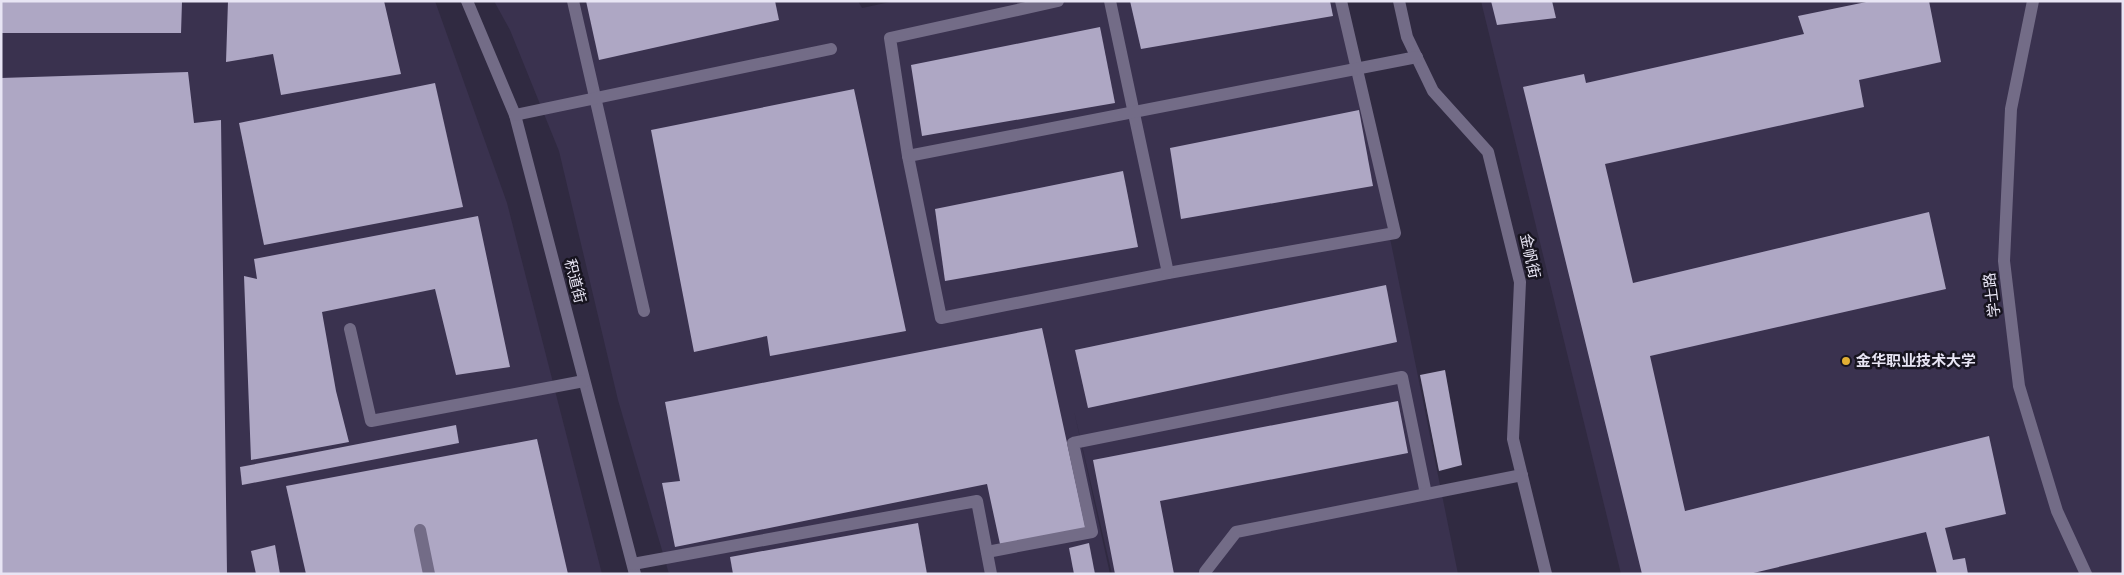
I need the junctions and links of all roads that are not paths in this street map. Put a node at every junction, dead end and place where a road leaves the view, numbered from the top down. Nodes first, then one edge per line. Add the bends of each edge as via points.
1 (467, 1) edge
2 (573, 1) edge
3 (1058, 1) edge
4 (1110, 1) edge
5 (1341, 1) edge
6 (1399, 1) edge
7 (2033, 1) edge
8 (831, 49) dead end
9 (1417, 57) junction
10 (1357, 69) junction
11 (595, 98) junction
12 (1133, 113) junction
13 (515, 115) junction
14 (908, 156) junction
15 (1168, 274) junction
16 (644, 311) dead end
17 (350, 330) dead end
18 (584, 381) junction
19 (1522, 475) junction
20 (1426, 494) junction
21 (420, 530) dead end
22 (987, 552) junction
23 (634, 569) edge
24 (1543, 573) edge
25 (429, 574) edge
26 (991, 574) edge
27 (1205, 574) edge
28 (2086, 574) edge

1 - 13 street, 积道街
2 - 11 street
3 - 14 street via 890,38
4 - 12 street
5 - 10 street
6 - 9 street, 金帆街 via 1407,37
7 - 28 street, 学士路 via 2012,109 2004,262 2019,386 2057,511
8 - 11 street
9 - 10 street
9 - 19 street, 金帆街 via 1433,90 1488,152 1520,282 1513,439
10 - 12 street
10 - 15 street via 1395,233
11 - 13 street
11 - 16 street
12 - 14 street
12 - 15 street
13 - 18 street, 积道街
14 - 15 street via 941,318
17 - 18 street via 371,421
18 - 23 street, 积道街
19 - 20 street
19 - 24 street, 金帆街
20 - 22 street via 1402,377 1073,443 1092,532
20 - 27 street via 1236,532
21 - 25 street
22 - 23 street via 977,501
22 - 26 street

